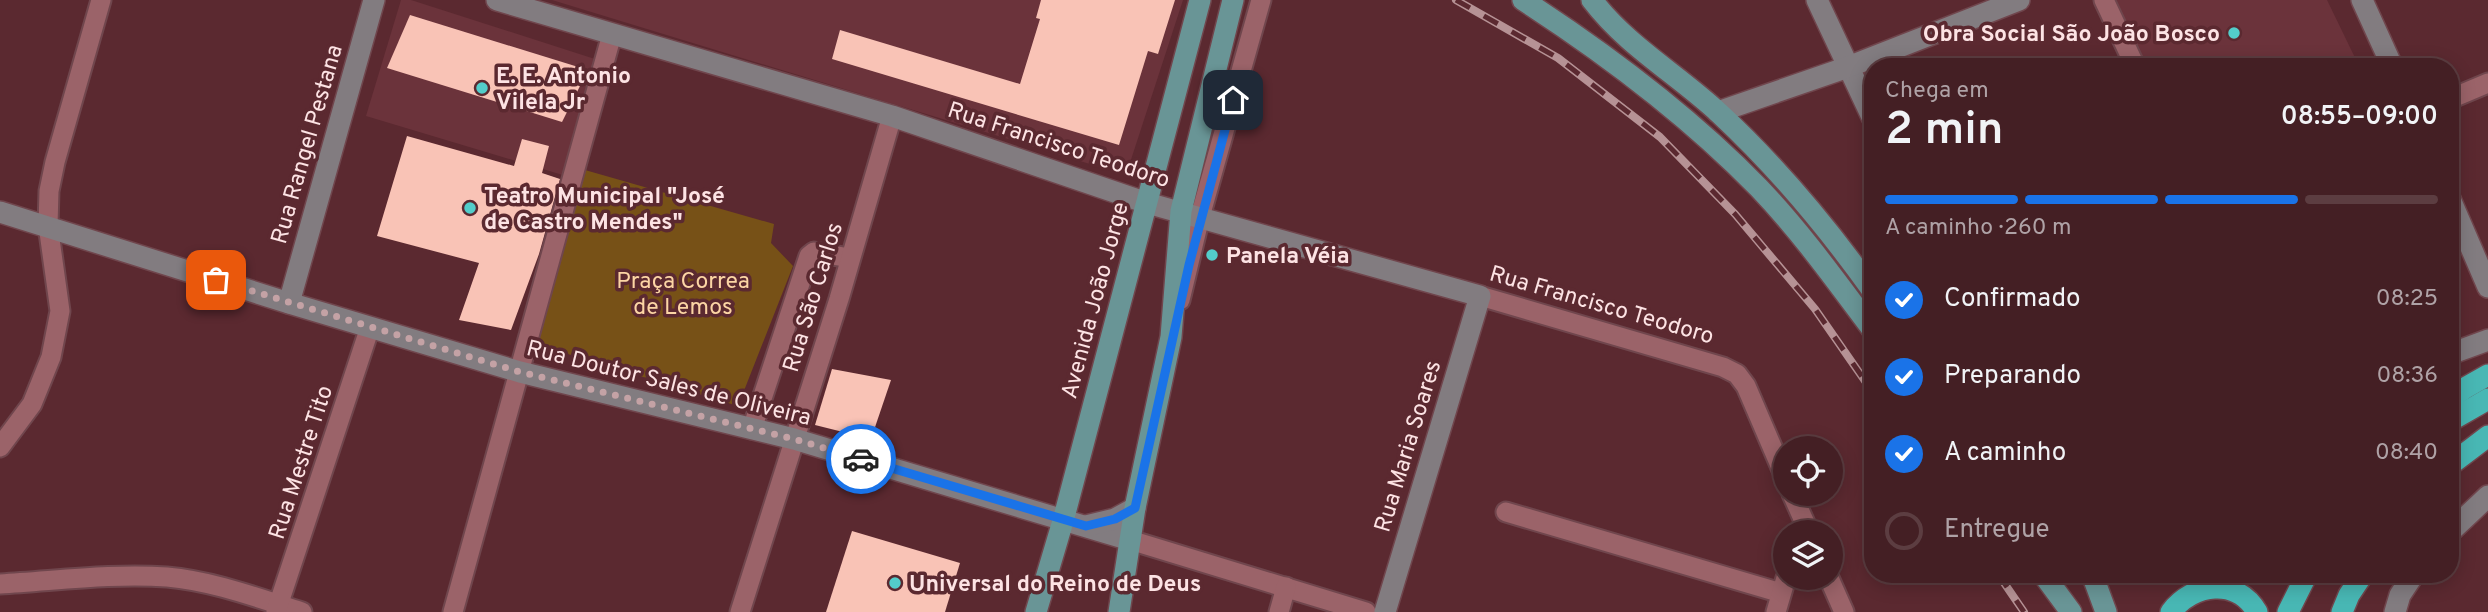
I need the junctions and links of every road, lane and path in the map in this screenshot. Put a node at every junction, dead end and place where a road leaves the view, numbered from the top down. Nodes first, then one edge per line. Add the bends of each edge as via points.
1 (101, 0) edge
2 (374, 0) edge
3 (497, 0) edge
4 (1200, 0) edge
5 (1233, 0) edge
6 (1261, 0) edge
7 (1523, 0) edge
8 (1592, 0) edge
9 (1817, 0) edge
10 (2019, 0) edge
11 (2104, 0) edge
12 (2362, 0) edge
13 (612, 34) junction
14 (1871, 58) edge
15 (2131, 58) edge
16 (2388, 58) edge
17 (1864, 61) edge
18 (1848, 67) junction
19 (2488, 83) edge
20 (2459, 95) edge
21 (1864, 100) edge
22 (1718, 112) junction
23 (892, 116) junction
24 (1147, 203) junction
25 (0, 212) edge
26 (1191, 214) junction
27 (2459, 220) edge
28 (47, 225) junction
29 (850, 258) junction
30 (1864, 279) edge
31 (2488, 287) edge
32 (1480, 296) junction
33 (289, 303) junction
34 (1864, 318) edge
35 (370, 327) junction
36 (2488, 340) edge
37 (2459, 351) edge
38 (520, 372) junction
39 (2488, 375) edge
40 (2459, 393) edge
41 (2488, 398) edge
42 (2459, 416) edge
43 (752, 429) junction
44 (2488, 436) edge
45 (794, 439) junction
46 (0, 447) edge
47 (2488, 447) edge
48 (1773, 449) edge
49 (2459, 460) edge
50 (2459, 462) edge
51 (2488, 496) edge
52 (1135, 508) junction
53 (1506, 512) dead end
54 (1063, 521) junction
55 (2459, 523) edge
56 (1086, 526) junction
57 (1130, 540) junction
58 (2050, 583) edge
59 (2097, 583) edge
60 (2302, 583) edge
61 (2357, 583) edge
62 (2408, 583) edge
63 (0, 584) edge
64 (1286, 587) junction
65 (1834, 590) edge
66 (1781, 594) edge
67 (277, 608) edge
68 (302, 612) edge
69 (453, 612) edge
70 (740, 612) edge
71 (1036, 612) edge
72 (1119, 612) edge
73 (1279, 612) edge
74 (1366, 612) edge
75 (1385, 612) edge
76 (1844, 612) edge
77 (2071, 612) edge
78 (2106, 612) edge
79 (2171, 612) edge
80 (2258, 612) edge
81 (2288, 612) edge
82 (2342, 612) edge
83 (2395, 612) edge

1 - 28 street via 55,162
2 - 33 street, Rua Rangel Pestana
3 - 13 street, Rua Francisco Teodoro
4 - 24 main road, Avenida João Jorge
5 - 26 main road
6 - 26 street
7 - 34 main road via 1638,79 1711,141 1814,250
8 - 22 main road via 1625,38
9 - 18 street
10 - 14 street
11 - 15 street
12 - 16 street
13 - 23 street, Rua Francisco Teodoro
13 - 38 street
17 - 18 street
18 - 21 street
18 - 22 street
19 - 20 street
22 - 30 main road via 1799,197
23 - 24 street, Rua Francisco Teodoro
23 - 29 street, Rua São Carlos
24 - 26 street, Rua Francisco Teodoro
24 - 54 main road, Avenida João Jorge
25 - 28 street, Rua Doutor Sales de Oliveira
26 - 32 street, Rua Francisco Teodoro
26 - 52 main road
27 - 31 street
28 - 33 street, Rua Doutor Sales de Oliveira
28 - 46 street via 60,312 51,357 32,404
29 - 43 street via 814,252 809,256
29 - 45 street, Rua São Carlos
32 - 48 street, Rua Francisco Teodoro via 1737,374
32 - 75 street, Rua Maria Soares
33 - 35 street, Rua Doutor Sales de Oliveira
35 - 38 street, Rua Doutor Sales de Oliveira
35 - 67 street, Rua Mestre Tito
36 - 37 street
38 - 43 street, Rua Doutor Sales de Oliveira
38 - 69 street
39 - 40 highway
41 - 42 highway
43 - 45 street, Rua Doutor Sales de Oliveira
44 - 49 highway
45 - 54 street, Rua Doutor Sales de Oliveira
45 - 70 street, Rua São Carlos
47 - 50 highway
51 - 55 street
52 - 56 street
52 - 57 main road
53 - 66 street
54 - 56 street, Rua Doutor Sales de Oliveira
54 - 71 main road, Avenida João Jorge
56 - 57 street, Rua Doutor Sales de Oliveira
57 - 64 street, Rua Doutor Sales de Oliveira
57 - 72 main road
58 - 77 main road
59 - 78 main road
60 - 81 highway
61 - 82 highway
62 - 83 street
63 - 67 street via 167,577 201,582
64 - 73 street
64 - 74 street, Rua Doutor Sales de Oliveira
65 - 76 street
67 - 68 street
79 - 80 highway via 2180,600 2199,589 2219,587 2239,593

